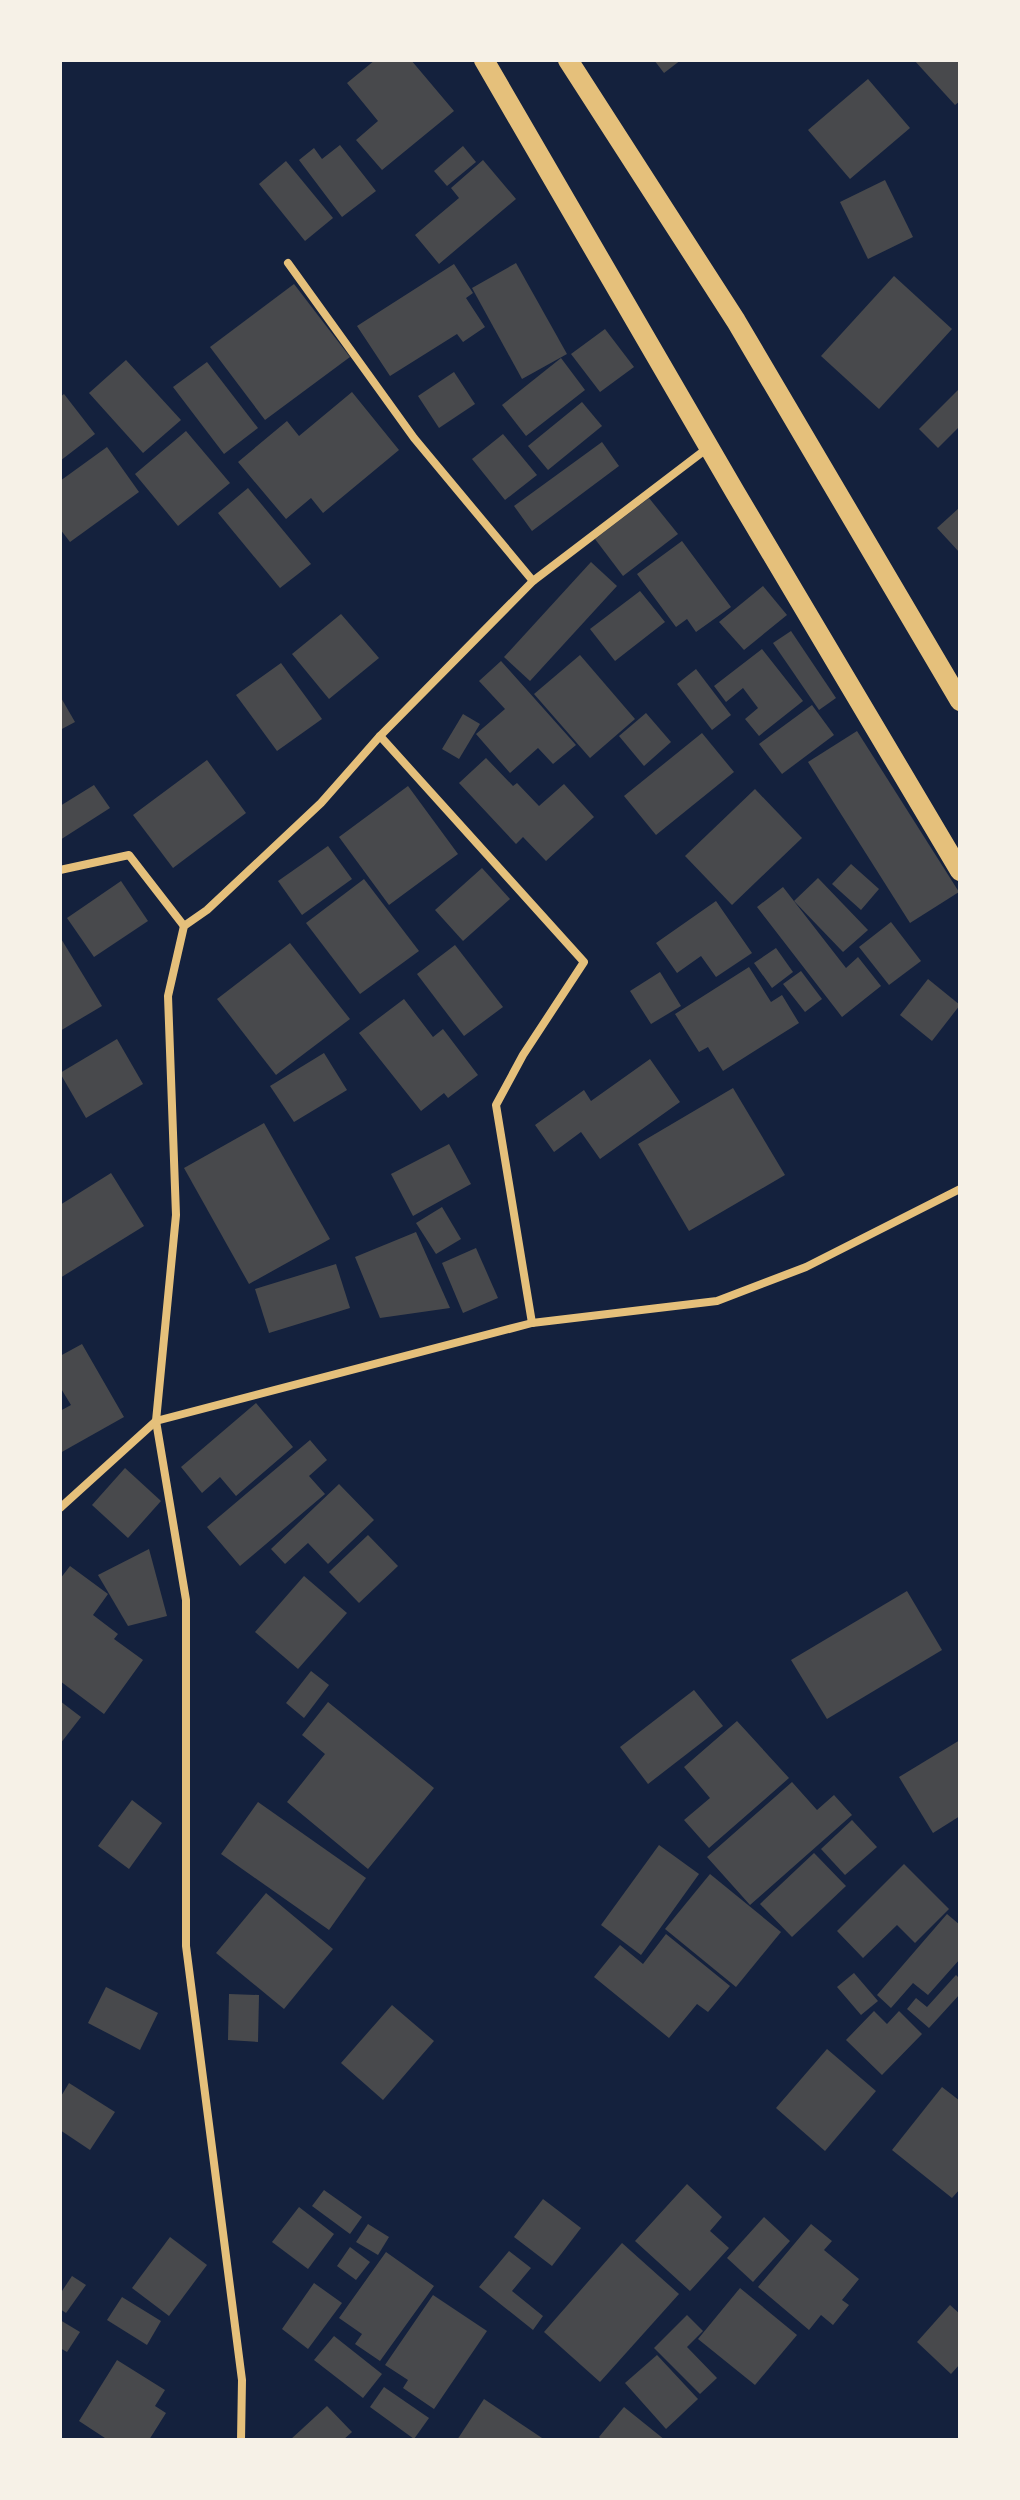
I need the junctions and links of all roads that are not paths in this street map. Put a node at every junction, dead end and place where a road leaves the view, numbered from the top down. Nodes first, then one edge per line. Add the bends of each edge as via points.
1 (484, 60) edge
2 (568, 60) edge
3 (288, 263) dead end
4 (709, 446) junction
5 (533, 581) junction
6 (960, 701) edge
7 (380, 736) junction
8 (60, 870) edge
9 (960, 871) edge
10 (184, 926) junction
11 (960, 1189) edge
12 (532, 1323) junction
13 (156, 1421) junction
14 (60, 1508) edge
15 (241, 2440) edge

1 - 4 main road
2 - 6 main road via 736,321
3 - 5 street via 414,438
4 - 5 street
4 - 9 main road
5 - 7 street
7 - 10 street via 321,803
7 - 12 street via 584,962 496,1105
8 - 10 street via 129,855
10 - 13 street via 168,996 176,1215
11 - 12 street via 806,1267 717,1301
12 - 13 street
13 - 14 street
13 - 15 street via 186,1600 186,1946 242,2380

